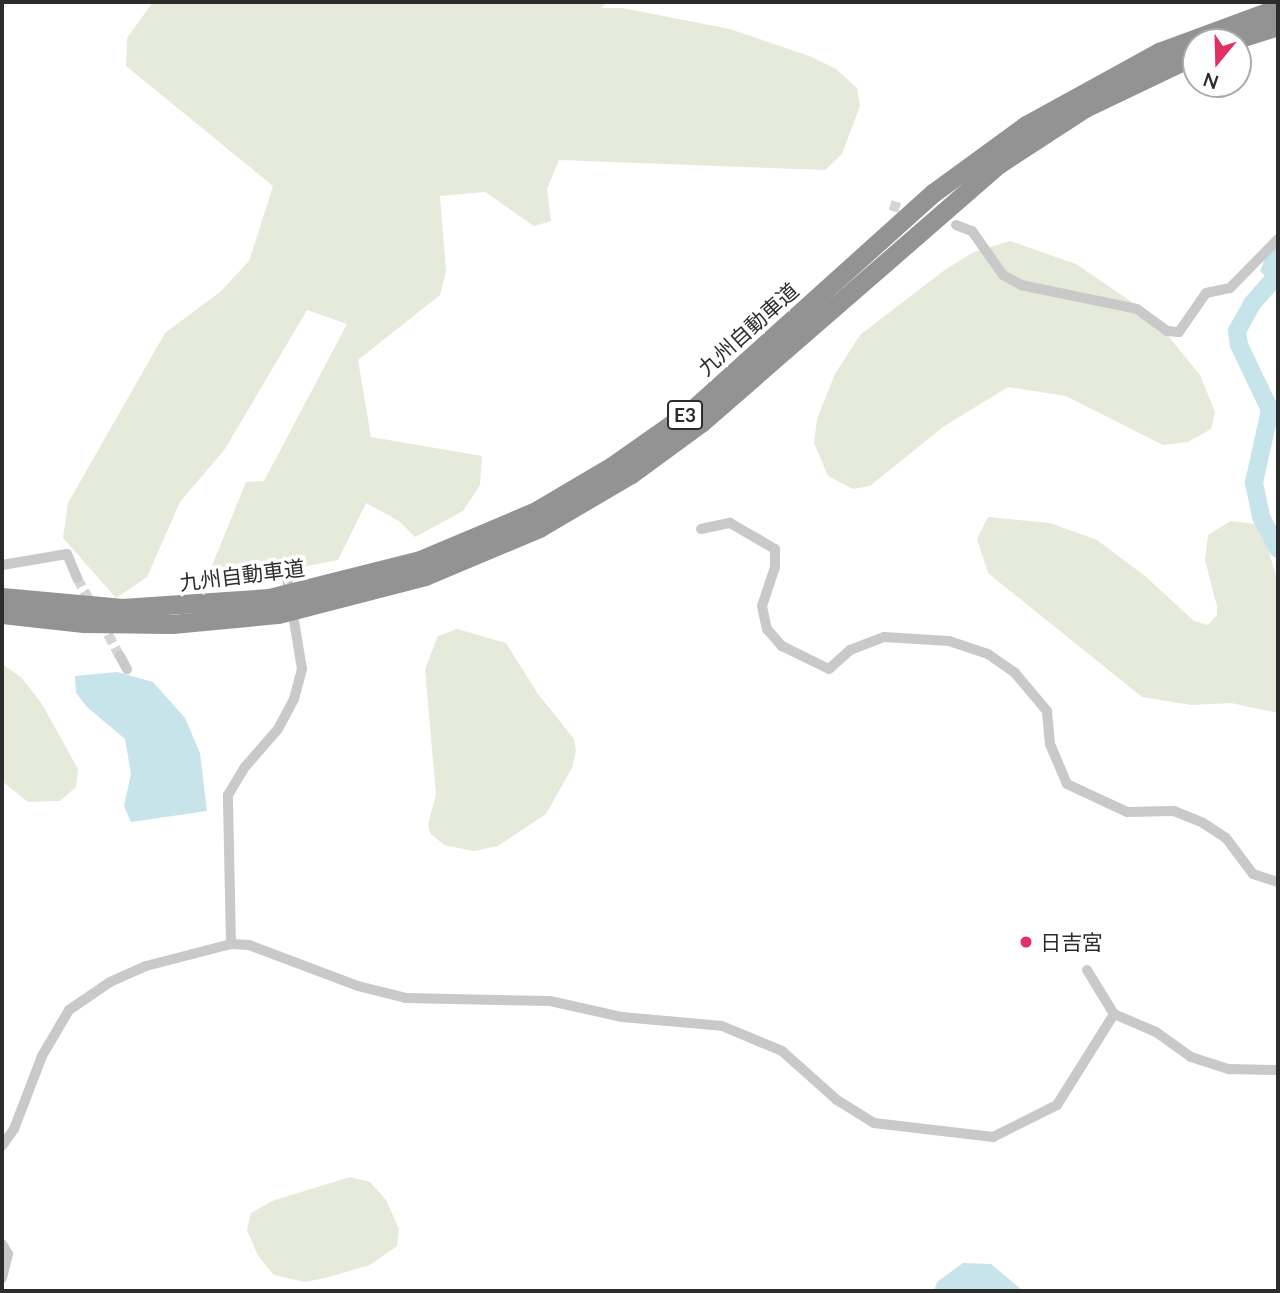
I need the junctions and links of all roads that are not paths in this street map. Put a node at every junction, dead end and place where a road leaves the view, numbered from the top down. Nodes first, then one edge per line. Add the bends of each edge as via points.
1 (1278, 8) edge
2 (1278, 26) edge
3 (1252, 34) edge
4 (1182, 62) edge
5 (956, 225) dead end
6 (1278, 239) edge
7 (701, 529) dead end
8 (2, 565) edge
9 (287, 578) dead end
10 (78, 579) tunnel mouth
11 (2, 597) edge
12 (2, 614) edge
13 (120, 656) tunnel mouth
14 (127, 668) dead end
15 (1278, 882) edge
16 (231, 944) junction
17 (1087, 970) dead end
18 (1114, 1014) junction
19 (1278, 1070) edge
20 (2, 1146) edge
21 (2, 1244) edge
22 (2, 1278) edge

1 - 11 highway, 九州自動車道 / E3 via 1159,52 1026,125 933,193 693,409 612,467 536,511 420,560 269,598 122,608
2 - 3 highway
4 - 12 highway, 九州自動車道 / E3 via 1085,108 999,163 702,422 631,474 539,528 425,576 278,614 172,624 84,623
5 - 6 street via 972,230 1003,275 1021,285 1137,309 1167,331 1179,332 1206,293 1230,288
7 - 15 street via 730,523 775,549 775,566 762,606 767,629 782,646 829,669 850,650 884,637 949,641 988,654 1015,673 1047,711 1052,752 1067,785 1127,811 1174,811 1192,818 1226,838 1253,874
8 - 10 street via 67,554
9 - 16 street via 302,669 294,699 228,795
13 - 14 street
16 - 18 street via 249,945 406,999 550,1001 622,1017 722,1026 782,1051 837,1100 874,1123 993,1137 1057,1105
16 - 20 street via 146,966 110,982 69,1010 41,1056 14,1129
17 - 18 street
18 - 19 street via 1156,1032 1191,1056 1229,1069
21 - 22 street via 8,1254

